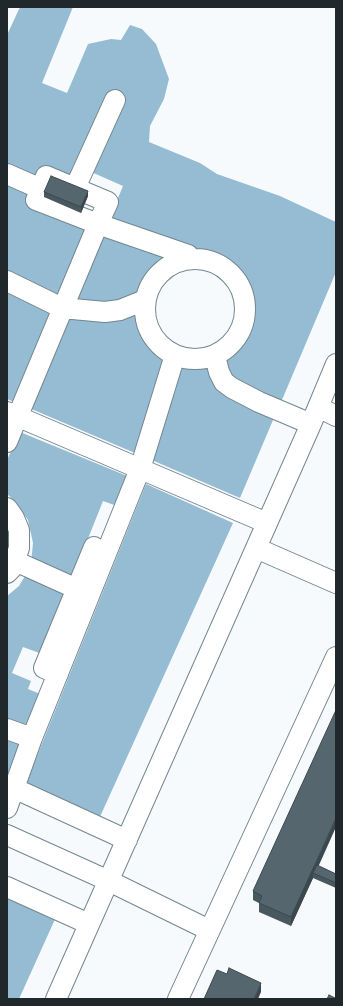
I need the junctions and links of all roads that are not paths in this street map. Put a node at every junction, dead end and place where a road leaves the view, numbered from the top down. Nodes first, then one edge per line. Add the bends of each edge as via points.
1 (115, 100) dead end
2 (7, 174) edge
3 (41, 188) junction
4 (75, 188) junction
5 (98, 224) junction
6 (189, 258) junction
7 (7, 281) edge
8 (145, 300) junction
9 (62, 308) junction
10 (175, 354) junction
11 (215, 356) junction
12 (336, 364) edge
13 (13, 415) edge
14 (315, 415) junction
15 (336, 416) edge
16 (7, 442) edge
17 (140, 469) junction
18 (7, 508) edge
19 (267, 523) junction
20 (117, 526) junction
21 (256, 548) junction
22 (11, 567) edge
23 (336, 583) edge
24 (77, 589) junction
25 (336, 657) edge
26 (58, 674) junction
27 (7, 729) edge
28 (32, 738) junction
29 (11, 787) edge
30 (7, 808) edge
31 (7, 836) edge
32 (127, 840) junction
33 (108, 881) junction
34 (7, 887) edge
35 (89, 924) junction
36 (209, 930) junction
37 (56, 999) edge
38 (178, 999) edge

1 - 4 lane
2 - 3 lane
3 - 4 lane via 46,176
3 - 5 lane via 36,200
4 - 5 lane via 108,202
5 - 6 lane via 188,255
5 - 9 lane
6 - 8 lane via 172,264 158,274
6 - 11 lane via 211,261 226,269 238,282 243,294 245,311 238,335
7 - 9 lane
8 - 9 lane via 120,310 105,312
8 - 10 lane via 145,318 152,336 164,349
9 - 13 lane
10 - 11 lane via 197,360
10 - 17 lane
11 - 14 lane via 224,382 232,388 259,402
12 - 14 lane
13 - 16 lane
13 - 17 lane
14 - 15 lane
14 - 19 lane
17 - 19 lane
17 - 20 lane
18 - 22 lane via 18,530 19,548
19 - 21 lane
20 - 24 lane via 105,521
20 - 26 lane
21 - 23 lane
21 - 32 lane
22 - 24 lane
24 - 26 lane via 44,668
25 - 36 lane
26 - 28 lane
27 - 28 lane
28 - 29 lane
29 - 30 lane
29 - 32 lane
31 - 33 lane
32 - 33 lane
33 - 35 lane
33 - 36 lane
34 - 35 lane
35 - 37 lane
36 - 38 lane

